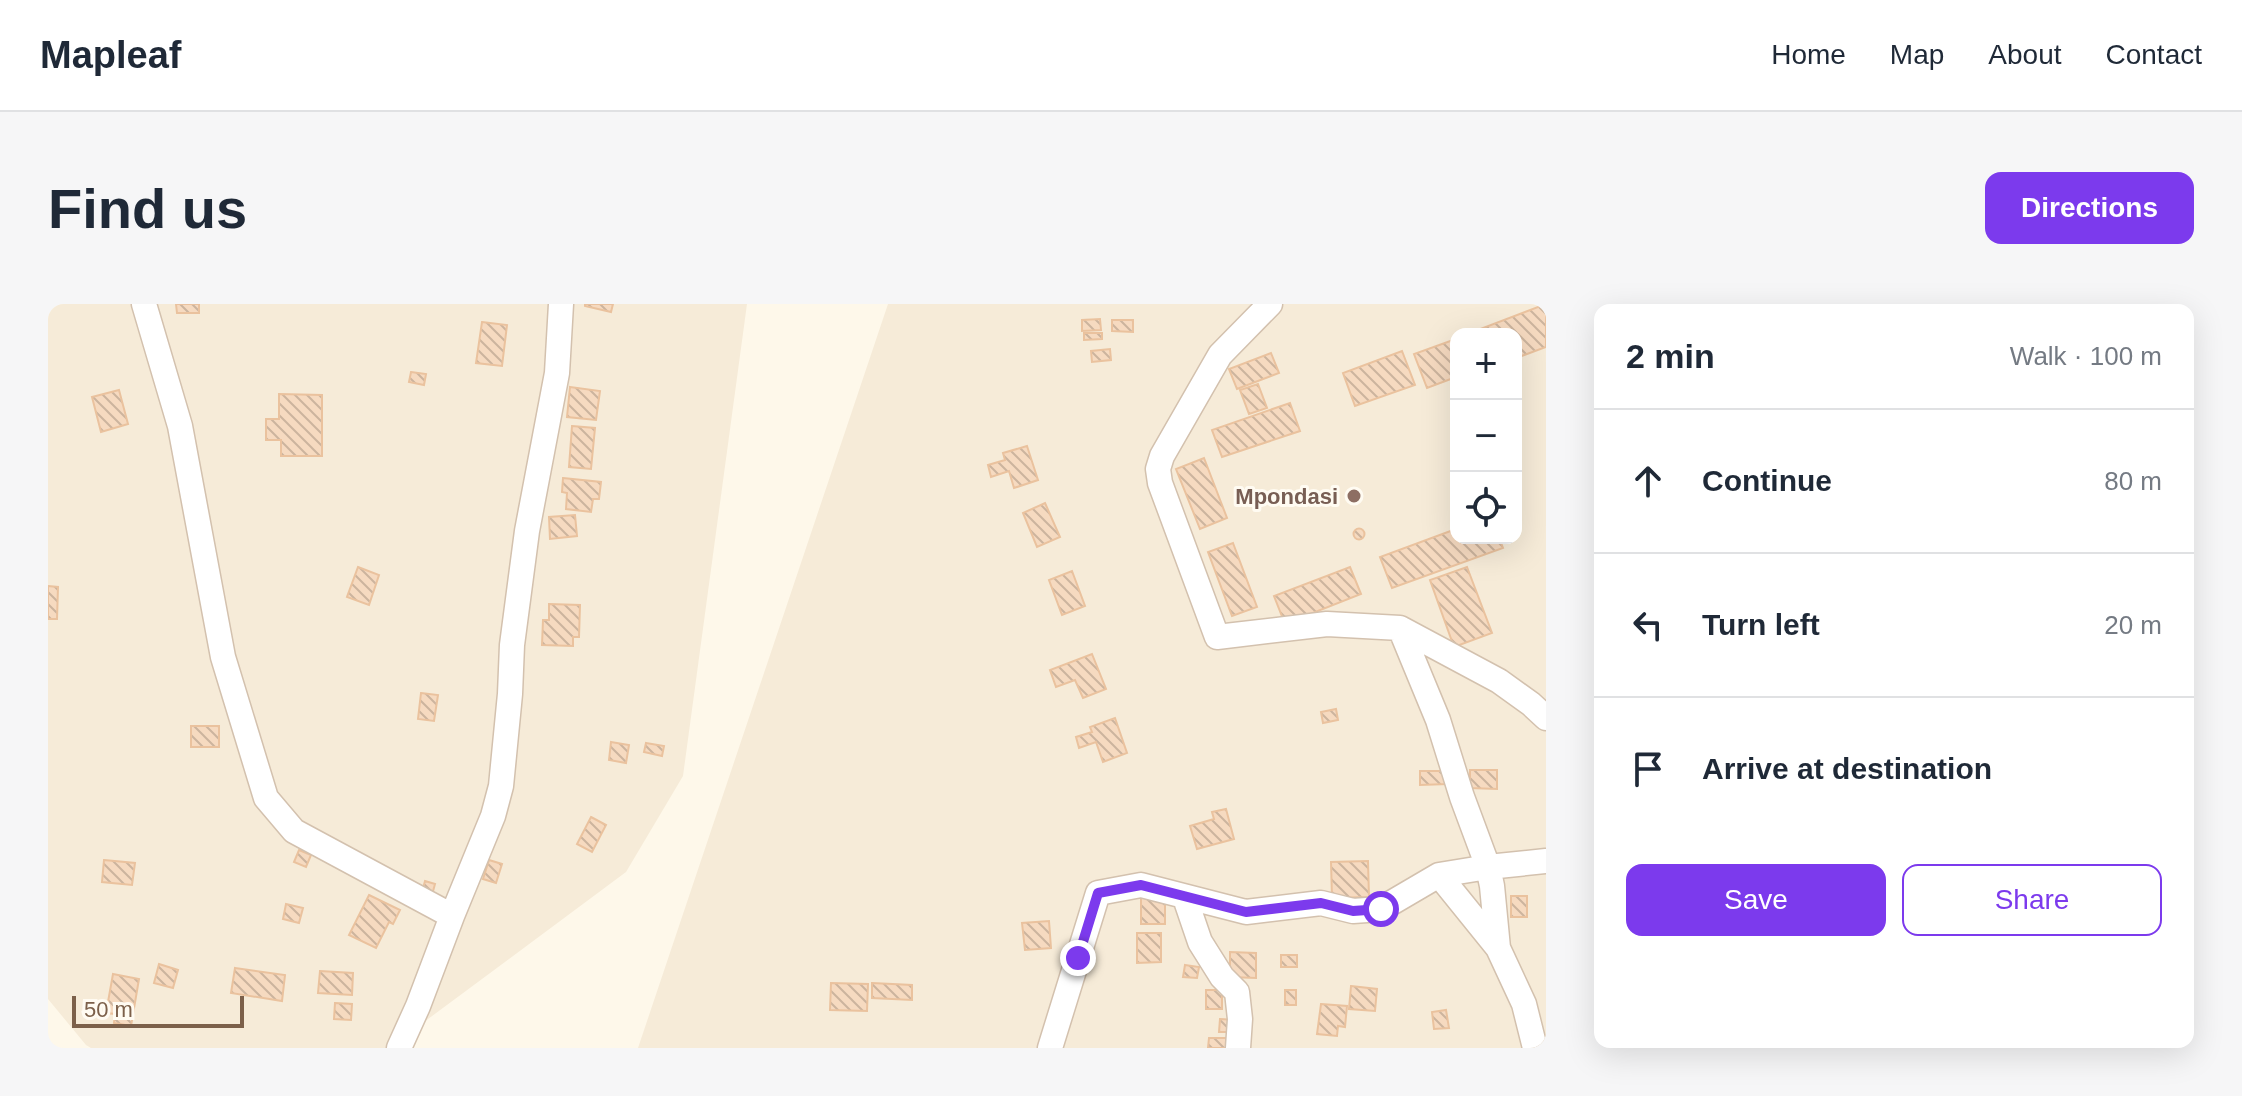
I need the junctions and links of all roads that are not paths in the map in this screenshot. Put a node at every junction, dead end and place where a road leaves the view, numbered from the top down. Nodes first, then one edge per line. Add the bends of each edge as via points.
1 (144, 304) edge
2 (561, 304) edge
3 (1270, 304) edge
4 (1400, 628) junction
5 (1546, 718) edge
6 (1546, 861) edge
7 (1488, 867) junction
8 (1439, 875) junction
9 (1185, 898) junction
10 (452, 916) junction
11 (1498, 948) junction
12 (399, 1048) edge
13 (1050, 1048) edge
14 (1238, 1048) edge
15 (1535, 1048) edge

1 - 10 street via 180,426 223,657 266,798 294,831
2 - 10 street via 557,373 512,645 501,786
3 - 4 street via 1220,355 1158,469 1217,637 1327,624
4 - 5 street via 1499,681
4 - 7 street
6 - 7 street
7 - 8 street
7 - 11 street
8 - 9 street via 1381,909 1353,911 1321,903 1246,912
8 - 11 street
9 - 13 street via 1141,885 1098,893
9 - 14 street via 1200,942 1237,992
10 - 12 street
11 - 15 street via 1524,1004

